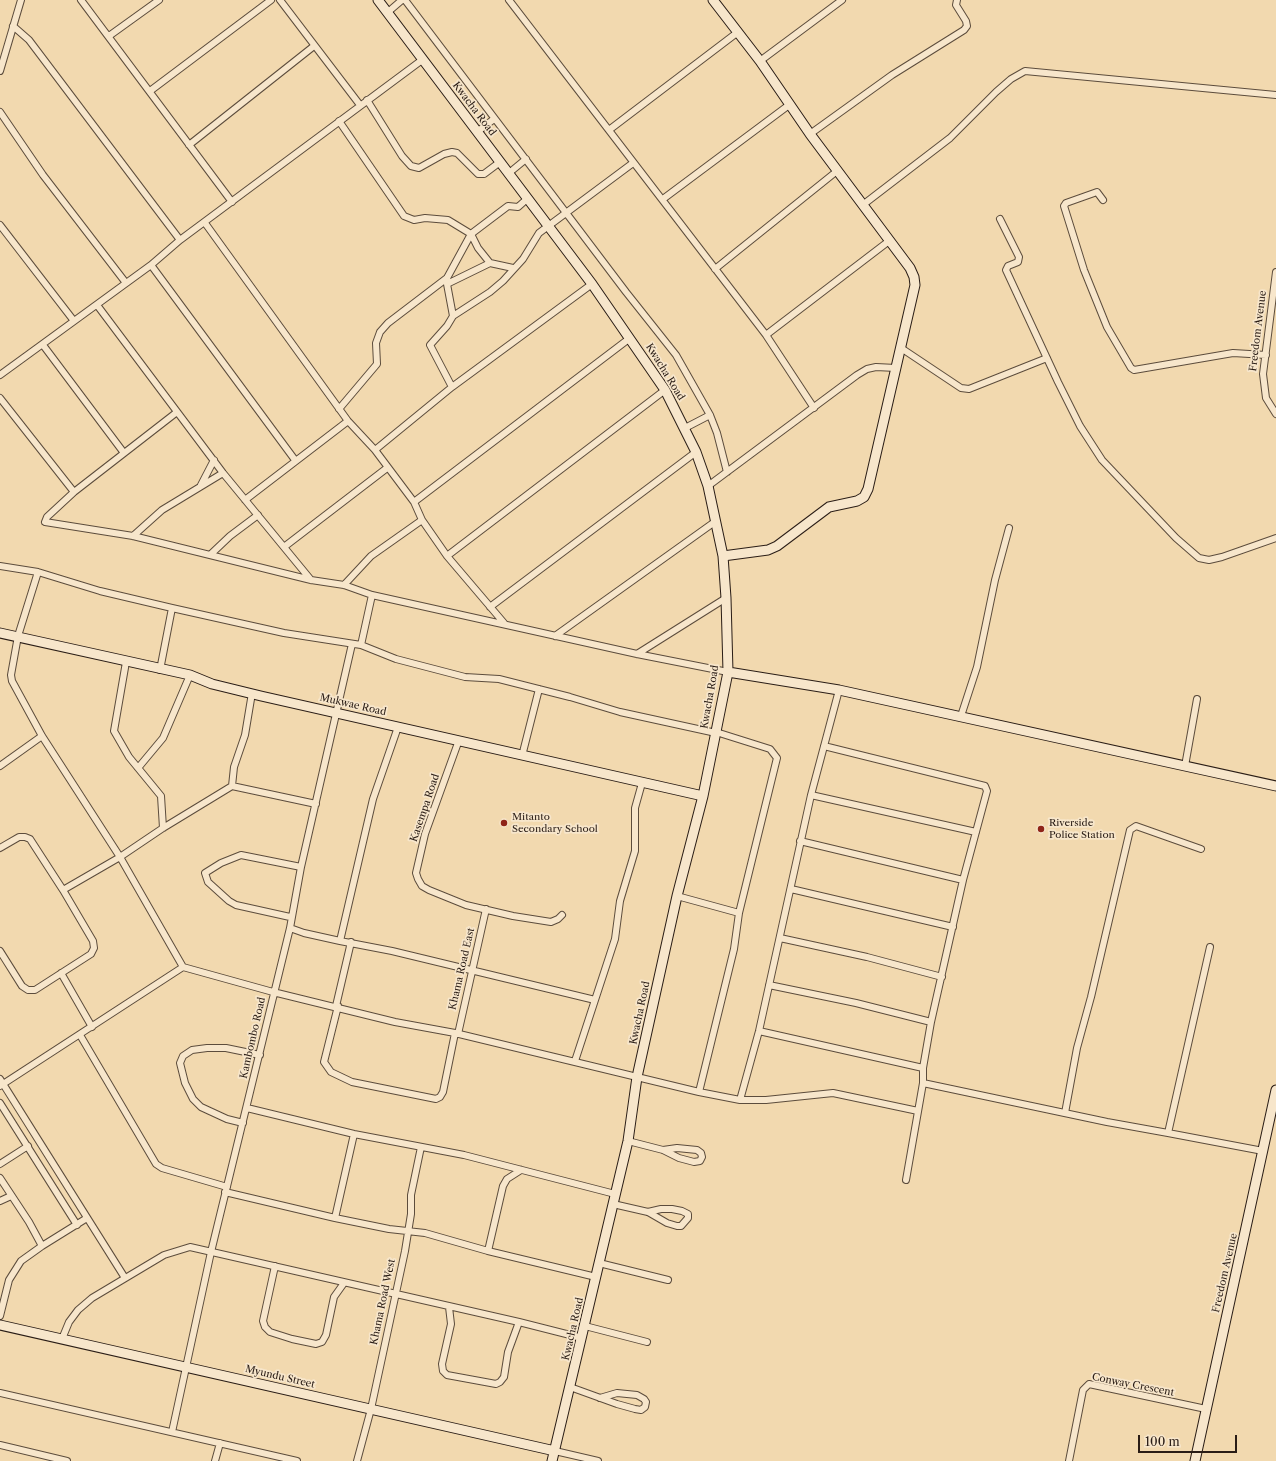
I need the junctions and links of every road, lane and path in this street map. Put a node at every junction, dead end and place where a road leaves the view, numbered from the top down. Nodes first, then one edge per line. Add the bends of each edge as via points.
1 (21, 0) edge
2 (80, 0) edge
3 (159, 0) edge
4 (271, 0) edge
5 (280, 0) edge
6 (378, 0) edge
7 (402, 0) edge
8 (405, 0) edge
9 (509, 0) edge
10 (713, 0) edge
11 (842, 0) edge
12 (957, 0) edge
13 (388, 12) junction
14 (13, 26) junction
15 (738, 32) junction
16 (109, 36) junction
17 (314, 46) junction
18 (422, 60) junction
19 (760, 61) junction
20 (0, 71) edge
21 (150, 91) junction
22 (1276, 95) edge
23 (367, 100) junction
24 (360, 105) junction
25 (789, 106) junction
26 (0, 112) edge
27 (494, 119) junction
28 (339, 121) junction
29 (609, 130) junction
30 (477, 132) junction
31 (810, 134) junction
32 (189, 145) junction
33 (526, 159) junction
34 (500, 162) junction
35 (633, 163) junction
36 (838, 171) junction
37 (508, 173) junction
38 (528, 198) junction
39 (663, 199) junction
40 (1103, 200) dead end
41 (232, 202) junction
42 (864, 204) junction
43 (567, 213) junction
44 (1000, 219) dead end
45 (205, 223) junction
46 (0, 225) edge
47 (547, 226) junction
48 (471, 234) junction
49 (180, 240) junction
50 (889, 241) junction
51 (490, 262) junction
52 (151, 265) junction
53 (513, 268) junction
54 (715, 269) junction
55 (1276, 272) edge
56 (448, 280) junction
57 (126, 283) junction
58 (592, 284) junction
59 (97, 305) junction
60 (453, 316) junction
61 (74, 321) junction
62 (766, 335) junction
63 (630, 338) junction
64 (43, 345) junction
65 (901, 348) junction
66 (1266, 355) junction
67 (1047, 358) junction
68 (896, 368) junction
69 (0, 375) edge
70 (452, 387) junction
71 (665, 390) junction
72 (0, 398) edge
73 (814, 408) junction
74 (339, 409) junction
75 (177, 412) junction
76 (1276, 414) edge
77 (710, 415) junction
78 (348, 420) junction
79 (685, 428) junction
80 (375, 450) junction
81 (696, 452) junction
82 (124, 453) junction
83 (214, 460) junction
84 (295, 460) junction
85 (387, 468) junction
86 (223, 472) junction
87 (727, 472) junction
88 (708, 486) junction
89 (200, 487) junction
90 (74, 492) junction
91 (245, 500) junction
92 (414, 502) junction
93 (258, 515) junction
94 (422, 520) junction
95 (716, 521) junction
96 (1009, 528) dead end
97 (133, 536) junction
98 (1276, 538) edge
99 (284, 547) junction
100 (210, 555) junction
101 (447, 556) junction
102 (723, 556) junction
103 (0, 566) edge
104 (38, 572) junction
105 (311, 580) junction
106 (344, 585) junction
107 (372, 595) junction
108 (726, 598) junction
109 (490, 607) junction
110 (172, 608) junction
111 (504, 623) junction
112 (0, 633) edge
113 (18, 636) junction
114 (555, 636) junction
115 (352, 644) junction
116 (361, 645) junction
117 (636, 654) junction
118 (126, 662) junction
119 (160, 670) junction
120 (728, 672) junction
121 (190, 675) junction
122 (539, 689) junction
123 (839, 690) junction
124 (252, 693) junction
125 (1197, 699) dead end
126 (336, 713) junction
127 (961, 716) junction
128 (398, 727) junction
129 (716, 732) junction
130 (42, 736) junction
131 (459, 740) junction
132 (824, 746) junction
133 (522, 756) junction
134 (0, 766) edge
135 (1185, 766) junction
136 (138, 768) junction
137 (642, 783) junction
138 (232, 786) junction
139 (1276, 786) edge
140 (811, 795) junction
141 (702, 796) junction
142 (316, 804) junction
143 (163, 828) junction
144 (976, 832) junction
145 (800, 842) junction
146 (0, 848) edge
147 (1201, 849) dead end
148 (120, 857) junction
149 (301, 867) junction
150 (963, 880) junction
151 (791, 889) junction
152 (63, 890) junction
153 (677, 896) junction
154 (486, 909) junction
155 (739, 913) junction
156 (562, 915) dead end
157 (290, 917) junction
158 (953, 927) junction
159 (290, 928) junction
160 (780, 938) junction
161 (340, 941) junction
162 (351, 942) junction
163 (1210, 947) dead end
164 (0, 951) edge
165 (184, 967) junction
166 (471, 971) junction
167 (60, 973) junction
168 (942, 976) junction
169 (769, 985) junction
170 (273, 992) junction
171 (595, 1000) junction
172 (337, 1006) junction
173 (931, 1022) junction
174 (92, 1027) junction
175 (759, 1031) junction
176 (456, 1033) junction
177 (80, 1035) junction
178 (260, 1055) junction
179 (575, 1061) junction
180 (923, 1068) junction
181 (637, 1077) junction
182 (1, 1083) edge
183 (924, 1083) junction
184 (1276, 1090) edge
185 (699, 1092) junction
186 (740, 1100) junction
187 (0, 1103) edge
188 (247, 1108) junction
189 (918, 1111) junction
190 (1065, 1113) junction
191 (21, 1114) junction
192 (11, 1120) junction
193 (243, 1123) junction
194 (1168, 1133) junction
195 (354, 1134) junction
196 (628, 1141) junction
197 (28, 1146) junction
198 (421, 1147) junction
199 (663, 1150) junction
200 (1263, 1151) junction
201 (0, 1164) edge
202 (520, 1170) junction
203 (0, 1178) edge
204 (906, 1180) dead end
205 (226, 1190) junction
206 (12, 1196) junction
207 (614, 1199) junction
208 (0, 1201) edge
209 (648, 1212) junction
210 (87, 1218) junction
211 (335, 1218) junction
212 (77, 1225) junction
213 (408, 1230) junction
214 (42, 1246) junction
215 (488, 1251) junction
216 (211, 1252) junction
217 (599, 1264) junction
218 (275, 1266) junction
219 (126, 1278) junction
220 (596, 1278) junction
221 (668, 1280) dead end
222 (344, 1283) junction
223 (394, 1294) junction
224 (449, 1306) junction
225 (0, 1316) edge
226 (519, 1322) junction
227 (0, 1325) edge
228 (585, 1326) junction
229 (582, 1338) junction
230 (62, 1339) junction
231 (647, 1342) dead end
232 (185, 1366) junction
233 (570, 1388) junction
234 (0, 1393) edge
235 (600, 1398) junction
236 (371, 1409) junction
237 (1206, 1409) junction
238 (172, 1432) junction
239 (220, 1443) junction
240 (0, 1445) edge
241 (555, 1451) junction
242 (67, 1461) edge
243 (215, 1461) edge
244 (297, 1461) edge
245 (357, 1461) edge
246 (552, 1461) edge
247 (598, 1461) edge
248 (1069, 1461) edge
249 (1195, 1461) edge

1 - 14 street
2 - 16 street
3 - 16 street
4 - 21 street
5 - 17 street
6 - 13 main road, Kwacha Road
7 - 13 street
8 - 27 street
9 - 29 street
10 - 15 main road
11 - 19 street
12 - 31 street via 956,5 966,21 967,26 964,30 892,74
13 - 18 main road, Kwacha Road
14 - 20 street
14 - 49 street via 29,40
15 - 19 main road
15 - 29 street
16 - 21 street
17 - 24 street
17 - 32 street
18 - 23 street
18 - 30 main road, Kwacha Road
19 - 25 main road
21 - 32 street
22 - 42 street via 1026,71 1011,79 996,92 950,138
23 - 24 street
23 - 34 street via 402,156 412,166 419,168 452,152 457,153 478,174 484,174
24 - 28 street
25 - 31 main road
25 - 39 street
26 - 57 street via 43,175
27 - 30 street
27 - 33 street
28 - 41 street
28 - 48 street via 404,216 414,220 448,220
29 - 35 street
30 - 34 main road, Kwacha Road
31 - 36 main road
32 - 41 street
33 - 37 street
33 - 43 street
34 - 37 main road, Kwacha Road
35 - 39 street
35 - 43 street
36 - 42 main road
36 - 54 street
37 - 38 main road, Kwacha Road
38 - 47 main road, Kwacha Road
38 - 48 street via 518,207 508,206
39 - 54 street
40 - 66 street via 1097,192 1064,206 1095,298 1107,327 1131,368 1134,370 1233,353
41 - 45 street
42 - 50 main road
43 - 47 street
43 - 77 street via 676,355
44 - 67 street via 1019,257 1018,262 1008,266 1006,270
45 - 49 street
45 - 74 street
46 - 61 street
47 - 53 street via 537,235 523,259
47 - 58 main road, Kwacha Road
48 - 51 street via 478,248
48 - 56 street
49 - 52 street
50 - 62 street
50 - 65 main road via 910,268 915,285
51 - 53 street
51 - 56 street
52 - 57 street
52 - 84 street
53 - 60 street via 490,292
54 - 62 street
55 - 66 street, Freedom Avenue
56 - 60 street
56 - 74 street via 388,323 380,332 376,343 377,364
57 - 59 street
58 - 63 main road, Kwacha Road
58 - 70 street
59 - 61 street
59 - 75 street
60 - 70 street via 430,344
61 - 64 street
62 - 73 street
63 - 71 main road, Kwacha Road
63 - 92 street
64 - 69 street
64 - 82 street
65 - 67 street via 958,386 970,389
65 - 68 main road
66 - 76 street, Freedom Avenue via 1263,374 1266,398
67 - 98 street via 1080,426 1102,460 1190,551 1199,558 1215,559
68 - 73 street via 867,369
68 - 102 main road via 868,490 864,496 857,501 829,507 768,550
70 - 80 street
71 - 79 main road, Kwacha Road
71 - 101 street
72 - 90 street
73 - 87 street
74 - 78 street
75 - 82 street
75 - 83 street
77 - 79 street
77 - 87 street
78 - 80 street
78 - 84 street
79 - 81 main road, Kwacha Road
80 - 85 street
81 - 88 main road, Kwacha Road
81 - 109 street
82 - 90 street
83 - 86 street
83 - 89 street
84 - 91 street
85 - 92 street
85 - 99 street
86 - 89 street
86 - 91 street
87 - 88 street
88 - 95 main road, Kwacha Road
89 - 97 street via 162,510
90 - 97 street via 47,517 45,522
91 - 93 street
92 - 94 street
93 - 99 street
93 - 100 street
94 - 101 street
94 - 106 street via 371,556
95 - 102 main road, Kwacha Road
95 - 114 street
96 - 127 street via 977,667
97 - 100 street
99 - 105 street
100 - 105 street
101 - 109 street
102 - 108 main road, Kwacha Road
103 - 104 street
104 - 110 street via 100,591
104 - 113 street
105 - 106 street
106 - 107 street
107 - 111 street
107 - 116 street
108 - 117 street
108 - 120 main road, Kwacha Road
109 - 111 street
110 - 115 street via 284,633
110 - 119 street
111 - 114 street
112 - 113 main road, Mukwae Road
113 - 118 main road, Mukwae Road
113 - 130 street via 12,680
114 - 117 street
115 - 116 street
115 - 126 street, Kambombo Road
116 - 122 street via 396,659 443,672 465,677 499,679
117 - 120 street
118 - 119 main road, Mukwae Road
118 - 136 street via 114,731
119 - 121 main road, Mukwae Road
120 - 123 main road
120 - 129 main road, Kwacha Road
121 - 124 main road, Mukwae Road via 212,684
121 - 136 street via 163,738
122 - 129 street via 620,712
122 - 133 street
123 - 127 main road
123 - 132 street
124 - 126 main road, Mukwae Road
124 - 138 street via 245,735 234,767
125 - 135 street
126 - 128 main road, Mukwae Road
126 - 142 street, Kambombo Road
127 - 135 main road
128 - 131 main road, Mukwae Road
128 - 161 street via 373,799
129 - 141 main road, Kwacha Road
129 - 155 street via 770,749 777,758
130 - 134 street
130 - 148 street
131 - 133 main road, Mukwae Road
131 - 154 street, Kasempa Road via 425,834 416,873 422,886 429,890 466,905
132 - 140 street
132 - 144 street via 985,786 987,791
133 - 137 main road, Mukwae Road
135 - 139 main road
136 - 143 street via 161,796
137 - 141 main road, Mukwae Road
137 - 171 street via 635,808 635,851 620,901 615,939
138 - 142 street
138 - 143 street
140 - 144 street
140 - 145 street
141 - 153 main road, Kwacha Road
142 - 149 street, Kambombo Road
143 - 148 street
144 - 150 street
145 - 150 street
145 - 151 street
146 - 152 street via 19,837 30,840
147 - 190 street via 1136,826 1130,830 1077,1048
148 - 152 street
148 - 165 street
149 - 157 street, Kambombo Road
149 - 157 street via 241,855 221,863 204,874 208,882 236,905
150 - 158 street
151 - 158 street
151 - 160 street
152 - 167 street via 93,941 94,948 91,954
153 - 155 street
153 - 181 main road, Kwacha Road
154 - 156 street, Kasempa Road via 551,922
154 - 166 street, Khama Road East
155 - 185 street via 734,949
157 - 159 street, Kambombo Road
158 - 168 street
159 - 161 street
159 - 170 street, Kambombo Road
160 - 168 street
160 - 169 street
161 - 162 street
162 - 166 street
162 - 172 street
163 - 194 street
164 - 167 street via 22,986 28,990 35,990
165 - 170 street
165 - 174 street
166 - 171 street
166 - 176 street, Khama Road East
167 - 174 street
168 - 173 street
169 - 173 street
169 - 175 street
170 - 172 street
170 - 178 street, Kambombo Road
171 - 179 street
172 - 176 street via 395,1022
172 - 176 street, Khama Road East via 324,1062 331,1072 352,1082 436,1099 443,1092
173 - 180 street
174 - 177 street
175 - 180 street
175 - 186 street
176 - 179 street
177 - 182 street
177 - 205 street via 156,1164
178 - 188 street, Kambombo Road
178 - 193 street via 226,1048 207,1048 192,1050 183,1056 180,1063 185,1083 193,1099 201,1107
179 - 181 street
180 - 183 street
181 - 185 street
181 - 196 main road, Kwacha Road
182 - 191 street
183 - 189 street
183 - 190 street
184 - 200 main road, Freedom Avenue
185 - 186 street
186 - 189 street via 832,1093
187 - 192 street
188 - 193 street, Kambombo Road
188 - 195 street
189 - 204 street
190 - 194 street
191 - 192 street
191 - 210 street
192 - 197 street
193 - 205 street, Kambombo Road
194 - 200 street
195 - 198 street
195 - 211 street
196 - 199 street
196 - 207 main road, Kwacha Road
197 - 201 street
197 - 212 street
198 - 202 street
198 - 213 street, Khama Road West via 411,1195
199 - 199 street via 694,1162 700,1161 702,1157 697,1150
200 - 237 main road, Freedom Avenue
202 - 207 street
202 - 215 street via 506,1179 503,1186
203 - 206 street
205 - 211 street
205 - 216 street, Kambombo Road
206 - 208 street
206 - 214 street
207 - 209 street
207 - 217 main road, Kwacha Road
209 - 209 street via 677,1226 682,1226 688,1218 688,1214 672,1209
210 - 212 street
210 - 219 street
211 - 213 street
212 - 214 street
213 - 215 street
213 - 223 street, Khama Road West
214 - 225 street via 15,1269
215 - 220 street
216 - 218 street
216 - 219 street via 190,1247 177,1250
216 - 232 street, Kambombo Road
217 - 220 main road, Kwacha Road
217 - 221 street
218 - 222 street
218 - 222 street via 263,1321 270,1332 292,1339 316,1344 322,1342 326,1335 334,1297
219 - 230 street via 92,1298 78,1310 69,1322
220 - 228 main road, Kwacha Road
222 - 223 street
223 - 224 street
223 - 236 street, Khama Road West
224 - 226 street
224 - 226 street via 451,1324 442,1364 443,1371 447,1374 496,1384 500,1382 504,1377 508,1352
226 - 229 street
227 - 230 main road, Myundu Street
228 - 229 main road, Kwacha Road
228 - 231 street
229 - 233 main road, Kwacha Road
230 - 232 main road, Myundu Street
232 - 236 main road, Myundu Street
232 - 238 street, Kambombo Road
233 - 235 street
233 - 241 main road, Kwacha Road
234 - 238 street
235 - 235 street via 641,1410 646,1402 637,1395 618,1393
236 - 241 main road, Myundu Street
236 - 245 street, Khama Road West
237 - 248 street, Conway Crescent via 1089,1384 1083,1390
237 - 249 main road, Freedom Avenue
238 - 239 street
239 - 243 street
239 - 244 street
240 - 242 street
241 - 246 main road, Kwacha Road
241 - 247 street

